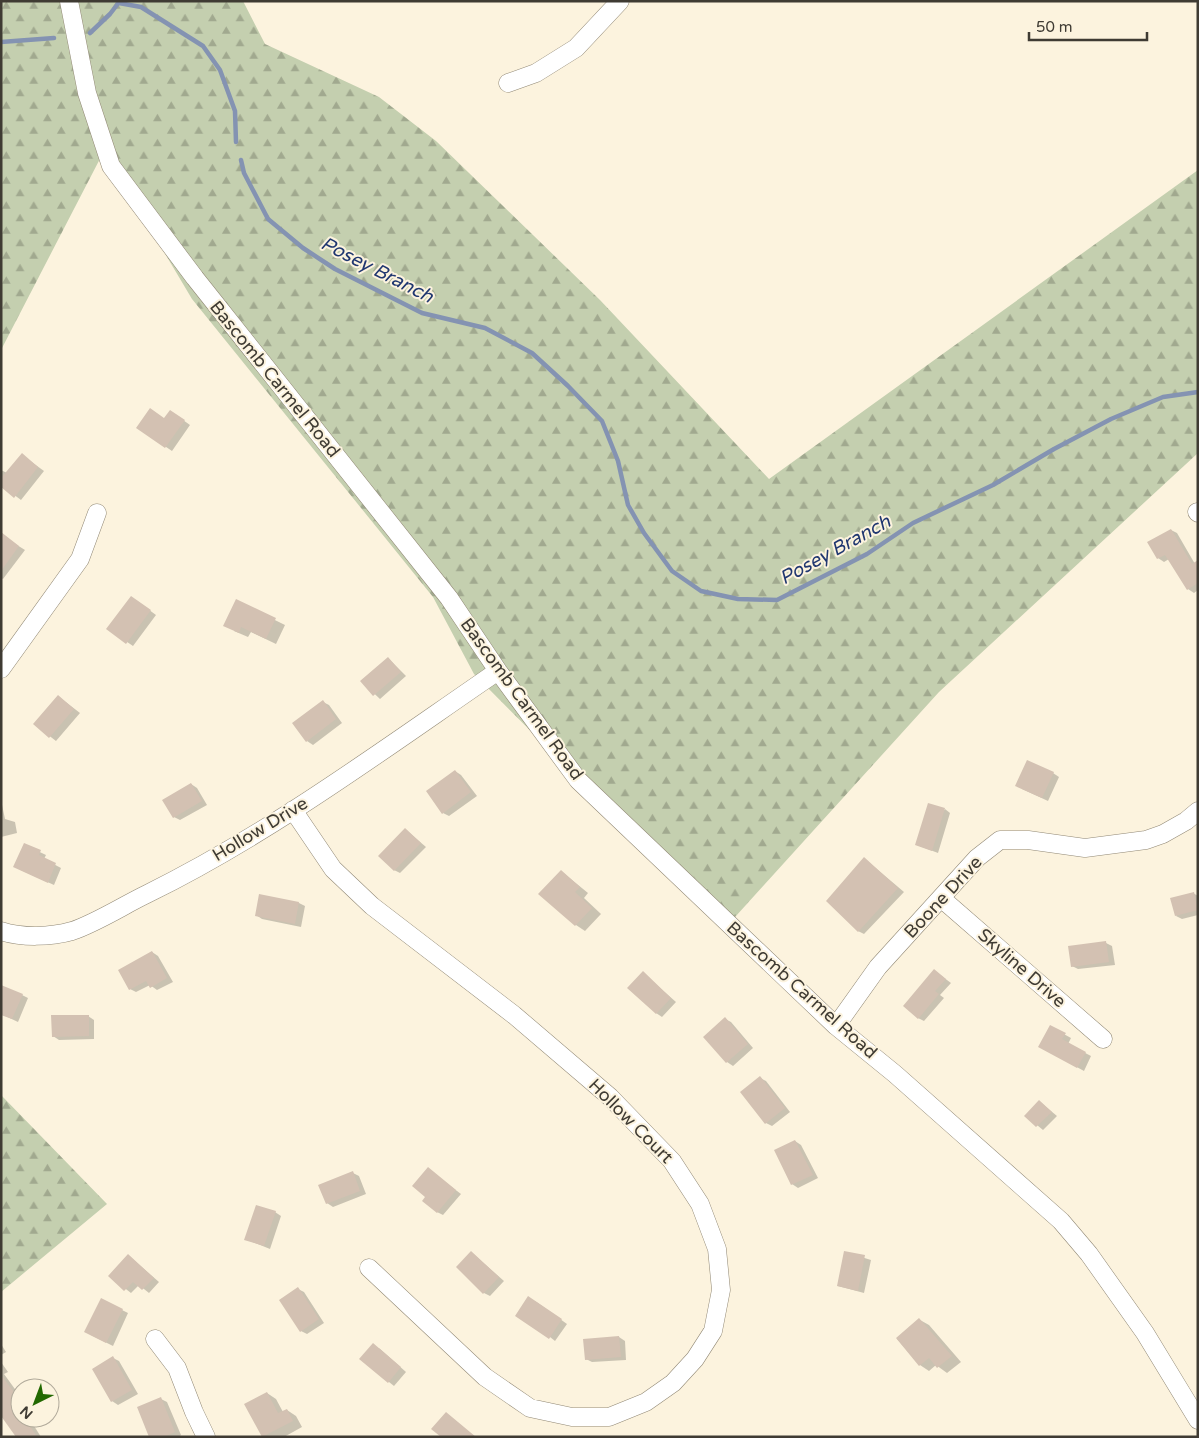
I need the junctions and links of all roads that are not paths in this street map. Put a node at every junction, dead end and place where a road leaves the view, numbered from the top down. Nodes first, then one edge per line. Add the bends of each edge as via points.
1 (69, 1) edge
2 (620, 1) edge
3 (508, 83) dead end
4 (97, 513) dead end
5 (1, 669) edge
6 (498, 671) junction
7 (293, 810) junction
8 (1198, 810) edge
9 (941, 898) junction
10 (1, 931) edge
11 (836, 1026) junction
12 (1103, 1039) dead end
13 (369, 1268) dead end
14 (155, 1340) dead end
15 (1198, 1420) edge
16 (206, 1437) edge

1 - 6 street, Bascomb Carmel Road via 87,94 111,166 194,278 449,598
2 - 3 street via 576,48 536,73
4 - 5 street via 80,559
6 - 7 street, Hollow Drive
6 - 11 street, Bascomb Carmel Road via 578,780
7 - 10 street, Hollow Drive via 179,878 73,931 45,936
7 - 13 street, Hollow Court via 333,869 372,906 522,1021 610,1097 672,1161 700,1204 717,1249 721,1290 713,1331 695,1359 673,1383 646,1402 609,1418 572,1417 530,1408 485,1377
8 - 9 street, Boone Drive via 1186,821 1146,840 1085,848 1028,840 1000,840 977,858
9 - 11 street, Boone Drive via 878,967
9 - 12 street, Skyline Drive
11 - 15 street, Bascomb Carmel Road via 1061,1221 1089,1254 1145,1333
14 - 16 street via 177,1368

